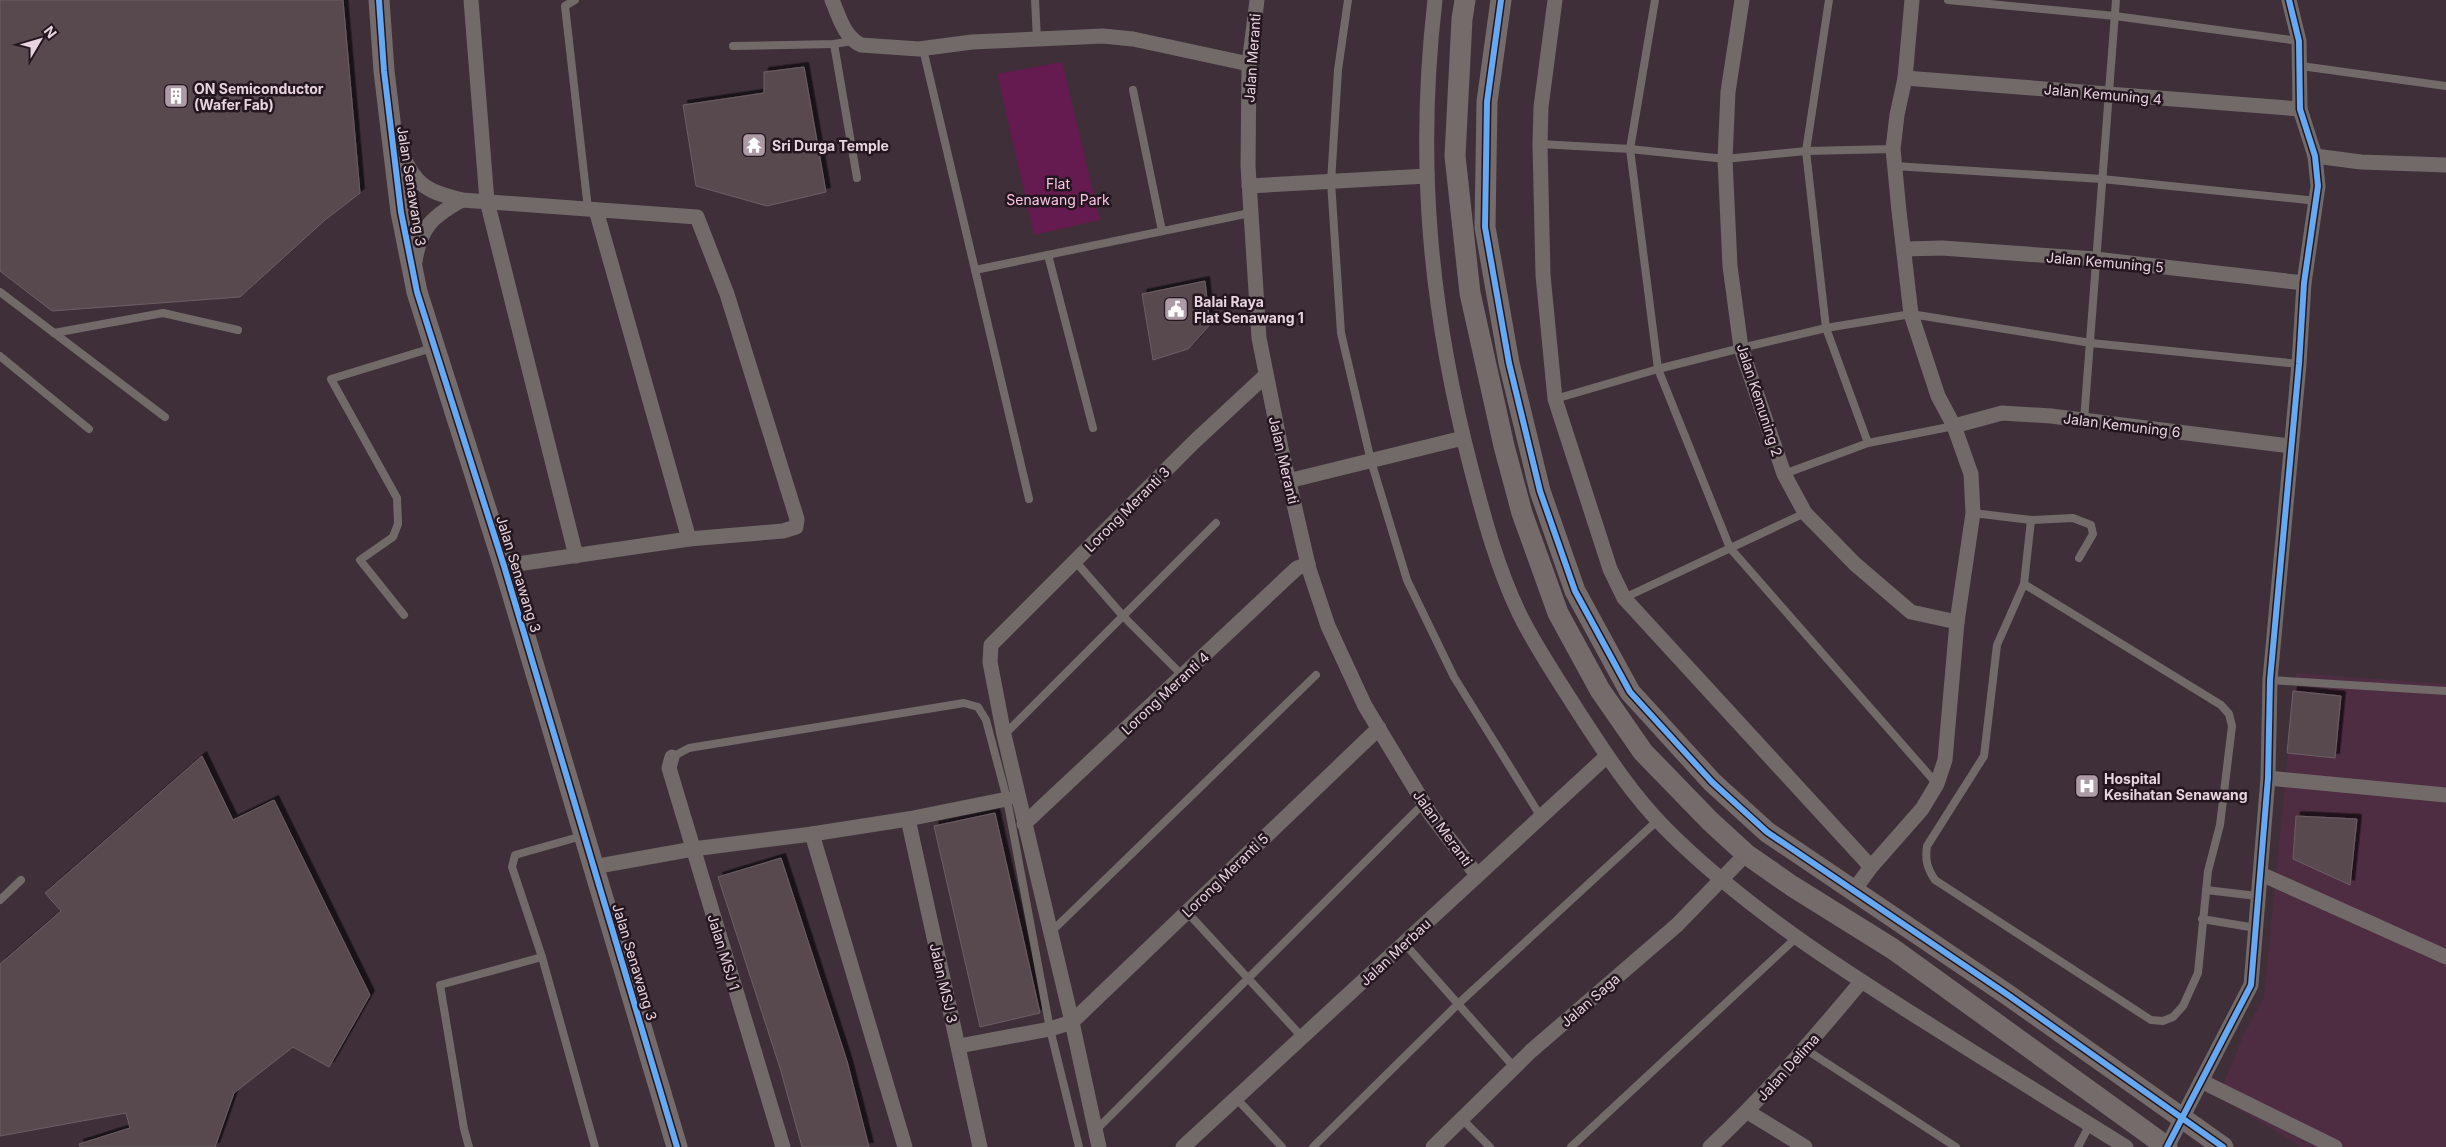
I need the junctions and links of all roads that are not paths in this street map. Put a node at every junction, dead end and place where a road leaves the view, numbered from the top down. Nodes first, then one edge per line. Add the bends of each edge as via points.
1 (379, 0) edge
2 (472, 0) edge
3 (574, 0) edge
4 (832, 0) edge
5 (1035, 0) edge
6 (1257, 0) edge
7 (1348, 0) edge
8 (1435, 0) edge
9 (1466, 0) edge
10 (1501, 0) edge
11 (1555, 0) edge
12 (1655, 0) edge
13 (1742, 0) edge
14 (1829, 0) edge
15 (1912, 0) edge
16 (1948, 0) edge
17 (2116, 0) edge
18 (2289, 0) edge
19 (2115, 16) junction
20 (1037, 39) junction
21 (852, 41) junction
22 (2299, 41) junction
23 (834, 44) junction
24 (733, 46) dead end
25 (923, 49) junction
26 (1249, 64) junction
27 (2301, 66) junction
28 (1905, 78) junction
29 (2446, 86) edge
30 (1133, 90) dead end
31 (2109, 95) junction
32 (2300, 109) junction
33 (391, 134) junction
34 (1540, 144) junction
35 (1630, 148) junction
36 (1893, 149) junction
37 (1806, 151) junction
38 (2315, 156) junction
39 (1725, 159) junction
40 (2446, 165) edge
41 (1894, 166) junction
42 (1427, 176) junction
43 (857, 178) dead end
44 (2102, 179) junction
45 (1331, 182) junction
46 (1249, 186) junction
47 (462, 200) junction
48 (2317, 201) junction
49 (486, 202) junction
50 (592, 209) junction
51 (1250, 213) junction
52 (1162, 231) junction
53 (1905, 249) junction
54 (1048, 255) junction
55 (2095, 258) junction
56 (975, 270) junction
57 (414, 274) junction
58 (2304, 283) junction
59 (0, 292) edge
60 (1911, 314) junction
61 (1826, 328) junction
62 (238, 330) dead end
63 (54, 333) junction
64 (2091, 343) junction
65 (434, 348) junction
66 (1741, 348) junction
67 (0, 356) edge
68 (2299, 364) junction
69 (1658, 369) junction
70 (1265, 376) junction
71 (1555, 399) junction
72 (165, 417) dead end
73 (2084, 420) junction
74 (1954, 426) junction
75 (1093, 428) dead end
76 (89, 429) dead end
77 (1463, 438) junction
78 (1868, 443) junction
79 (2290, 446) junction
80 (1371, 461) junction
81 (1784, 474) junction
82 (1288, 482) junction
83 (1029, 499) dead end
84 (1804, 513) junction
85 (1973, 513) junction
86 (2031, 520) junction
87 (1216, 523) dead end
88 (689, 539) junction
89 (1730, 548) junction
90 (576, 556) junction
91 (2079, 558) dead end
92 (1075, 561) junction
93 (1308, 564) junction
94 (504, 566) junction
95 (2024, 584) junction
96 (1624, 598) junction
97 (404, 615) dead end
98 (1122, 616) junction
99 (1957, 622) junction
100 (1316, 675) dead end
101 (1183, 676) junction
102 (2270, 680) junction
103 (2446, 691) edge
104 (1378, 728) junction
105 (1004, 735) junction
106 (1607, 756) junction
107 (672, 757) joint
108 (2268, 778) junction
109 (1937, 784) junction
110 (2446, 794) edge
111 (1007, 799) junction
112 (1424, 804) junction
113 (1541, 817) junction
114 (908, 819) junction
115 (1658, 820) junction
116 (1024, 824) junction
117 (812, 834) junction
118 (584, 835) junction
119 (693, 850) junction
120 (1746, 854) junction
121 (1871, 867) junction
122 (593, 868) junction
123 (2261, 874) junction
124 (1477, 875) junction
125 (21, 880) dead end
126 (1722, 880) junction
127 (1854, 890) junction
128 (2206, 890) junction
129 (2257, 896) junction
130 (0, 900) edge
131 (1187, 912) junction
132 (2202, 920) junction
133 (2256, 928) junction
134 (1050, 933) junction
135 (1797, 937) junction
136 (1404, 943) junction
137 (542, 957) junction
138 (2446, 957) edge
139 (1249, 978) junction
140 (1861, 982) junction
141 (1458, 1004) junction
142 (1072, 1022) junction
143 (1050, 1029) junction
144 (1302, 1037) junction
145 (959, 1046) junction
146 (1805, 1049) junction
147 (1514, 1067) junction
148 (2201, 1081) junction
149 (1236, 1098) junction
150 (1748, 1112) junction
151 (1462, 1118) junction
152 (2181, 1119) junction
153 (2090, 1124) junction
154 (1095, 1131) junction
155 (469, 1147) edge
156 (595, 1147) edge
157 (677, 1147) edge
158 (784, 1147) edge
159 (905, 1147) edge
160 (980, 1147) edge
161 (1079, 1147) edge
162 (1098, 1147) edge
163 (1182, 1147) edge
164 (1282, 1147) edge
165 (1313, 1147) edge
166 (1433, 1147) edge
167 (1490, 1147) edge
168 (1571, 1147) edge
169 (1710, 1147) edge
170 (1805, 1147) edge
171 (1956, 1147) edge
172 (2078, 1147) edge
173 (2126, 1147) edge
174 (2167, 1147) edge
175 (2223, 1147) edge
176 (2335, 1147) edge

1 - 33 street, Jalan Senawang 3
2 - 49 street
3 - 50 lane via 565,6
4 - 21 street
5 - 20 lane
6 - 26 street, Jalan Meranti
7 - 45 lane via 1338,70
8 - 42 street via 1425,136
9 - 120 street via 1462,19 1455,156 1462,227 1470,293 1522,513 1558,613 1600,690 1643,752
10 - 127 street via 1487,102 1484,226 1509,363 1540,491 1575,591 1630,692 1712,782 1767,832
11 - 34 street via 1541,107
12 - 35 lane
13 - 39 street, Jalan Kemuning 2 via 1728,92
14 - 37 lane
15 - 28 street
16 - 19 lane
17 - 19 lane
18 - 22 street
19 - 22 lane
19 - 31 lane
20 - 25 street via 972,42
20 - 26 street via 1103,36 1133,39
21 - 23 lane
21 - 25 street via 861,45
22 - 27 street
23 - 24 lane
23 - 43 lane
25 - 56 lane
26 - 46 street, Jalan Meranti
27 - 29 lane
27 - 32 street
28 - 31 street, Jalan Kemuning 4
28 - 36 street
30 - 52 lane
31 - 32 street, Jalan Kemuning 4
31 - 44 lane
32 - 38 street
33 - 47 street via 409,169 422,185 437,194
33 - 57 street, Jalan Senawang 3
34 - 35 lane
34 - 71 street via 1543,275
35 - 39 lane
35 - 69 lane
36 - 37 lane
36 - 41 street
37 - 39 lane
37 - 61 lane
38 - 40 street via 2361,162
38 - 48 street
39 - 66 street, Jalan Kemuning 2 via 1730,266
41 - 44 lane
41 - 53 street
42 - 45 street
42 - 77 street via 1429,234 1438,314
44 - 48 lane
44 - 55 lane
45 - 46 street
45 - 80 lane via 1341,333
46 - 51 street, Jalan Meranti
47 - 49 street
47 - 57 street via 437,214 425,229 418,244
48 - 58 street
49 - 50 street
49 - 90 street
50 - 88 street
50 - 88 street via 697,217 727,294 797,519 796,527 782,532
51 - 52 lane
51 - 70 street, Jalan Meranti
52 - 54 lane
53 - 55 street, Jalan Kemuning 5 via 1942,248
53 - 60 street
54 - 56 lane
54 - 75 lane
55 - 58 street, Jalan Kemuning 5
55 - 64 lane
56 - 83 lane
57 - 65 street, Jalan Senawang 3
58 - 68 street
59 - 63 lane
60 - 61 lane
60 - 64 lane
60 - 74 street via 1938,396
61 - 66 lane
61 - 78 lane
62 - 63 lane via 163,313
63 - 72 lane
64 - 68 lane
64 - 73 lane
65 - 94 street, Jalan Senawang 3
65 - 97 lane via 331,379 397,498 398,524 393,537 360,560
66 - 69 lane
66 - 81 street, Jalan Kemuning 2
67 - 76 lane
68 - 79 street
69 - 71 lane
69 - 89 lane
70 - 82 street, Jalan Meranti
70 - 92 street, Lorong Meranti 3
71 - 96 street via 1610,569
73 - 74 street, Jalan Kemuning 6 via 2002,413
73 - 79 street, Jalan Kemuning 6
74 - 78 lane
74 - 85 street via 1971,474
77 - 80 street
77 - 106 street via 1491,547 1520,615
78 - 81 lane
79 - 102 street
80 - 82 street
80 - 113 lane via 1407,580 1454,677
81 - 84 street, Jalan Kemuning 2
82 - 93 street, Jalan Meranti
84 - 89 lane
84 - 99 street, Jalan Kemuning 2 via 1855,564 1911,612
85 - 86 lane
85 - 99 street
86 - 91 lane via 2072,518 2091,525 2093,534
86 - 95 lane
87 - 98 lane
88 - 90 street
89 - 96 lane
89 - 109 lane
90 - 94 street
92 - 98 lane
92 - 105 street, Lorong Meranti 3 via 991,645 990,662
93 - 101 street, Lorong Meranti 4 via 1296,568
93 - 104 street, Jalan Meranti via 1328,626
94 - 118 street, Jalan Senawang 3
95 - 128 lane via 2221,705 2229,714 2232,726 2220,825
95 - 132 lane via 1997,645 1984,756 1926,846 1928,870 1935,880 2151,1020 2173,1017 2182,1006 2198,973
96 - 121 street
98 - 101 lane
98 - 105 lane
99 - 109 street via 1945,760
100 - 134 lane
101 - 116 street, Lorong Meranti 4
102 - 103 lane
102 - 108 street
104 - 112 street, Jalan Meranti
104 - 131 street, Lorong Meranti 5
105 - 116 street
106 - 113 street, Jalan Merbau
106 - 115 street
107 - 111 lane via 690,748 964,703 978,706 986,720
107 - 119 street, Jalan MSJ 1 via 669,768
108 - 110 street
108 - 123 street
109 - 121 street via 1922,810
111 - 114 street
111 - 143 lane
112 - 124 street, Jalan Meranti
112 - 139 lane
113 - 124 street, Jalan Merbau
114 - 117 street
114 - 145 street, Jalan MSJ 3
115 - 126 street
115 - 141 lane
116 - 134 street
117 - 119 street
117 - 159 street
118 - 122 street, Jalan Senawang 3
118 - 137 lane via 515,855 512,867
119 - 122 street
119 - 158 street, Jalan MSJ 1
120 - 126 street, Jalan Saga
120 - 174 street via 1893,949
121 - 127 street
122 - 157 street, Jalan Senawang 3
123 - 129 street
123 - 138 street
124 - 136 street, Jalan Merbau
125 - 130 lane
126 - 135 street
126 - 147 street, Jalan Saga via 1677,925
127 - 152 street
128 - 129 lane
128 - 132 lane
129 - 133 street
131 - 139 lane
131 - 142 street, Lorong Meranti 5
132 - 133 lane
133 - 148 street via 2250,985
134 - 142 street
135 - 140 street
135 - 168 lane
136 - 141 lane
136 - 144 street, Jalan Merbau
137 - 155 lane via 440,985
137 - 156 lane
139 - 144 lane
139 - 154 lane
140 - 146 street, Jalan Delima
140 - 153 street
141 - 147 lane
141 - 165 lane
142 - 143 street
142 - 154 street
143 - 145 street
143 - 161 lane
144 - 149 street, Jalan Merbau
145 - 160 street, Jalan MSJ 3
146 - 150 street, Jalan Delima
146 - 171 lane
147 - 151 street, Jalan Saga
148 - 152 street
148 - 176 street
149 - 163 street, Jalan Merbau
149 - 164 lane
150 - 169 street, Jalan Delima
150 - 170 street
151 - 166 street, Jalan Saga
151 - 167 lane
152 - 174 street
152 - 175 street
153 - 172 lane
153 - 173 street
154 - 162 street

